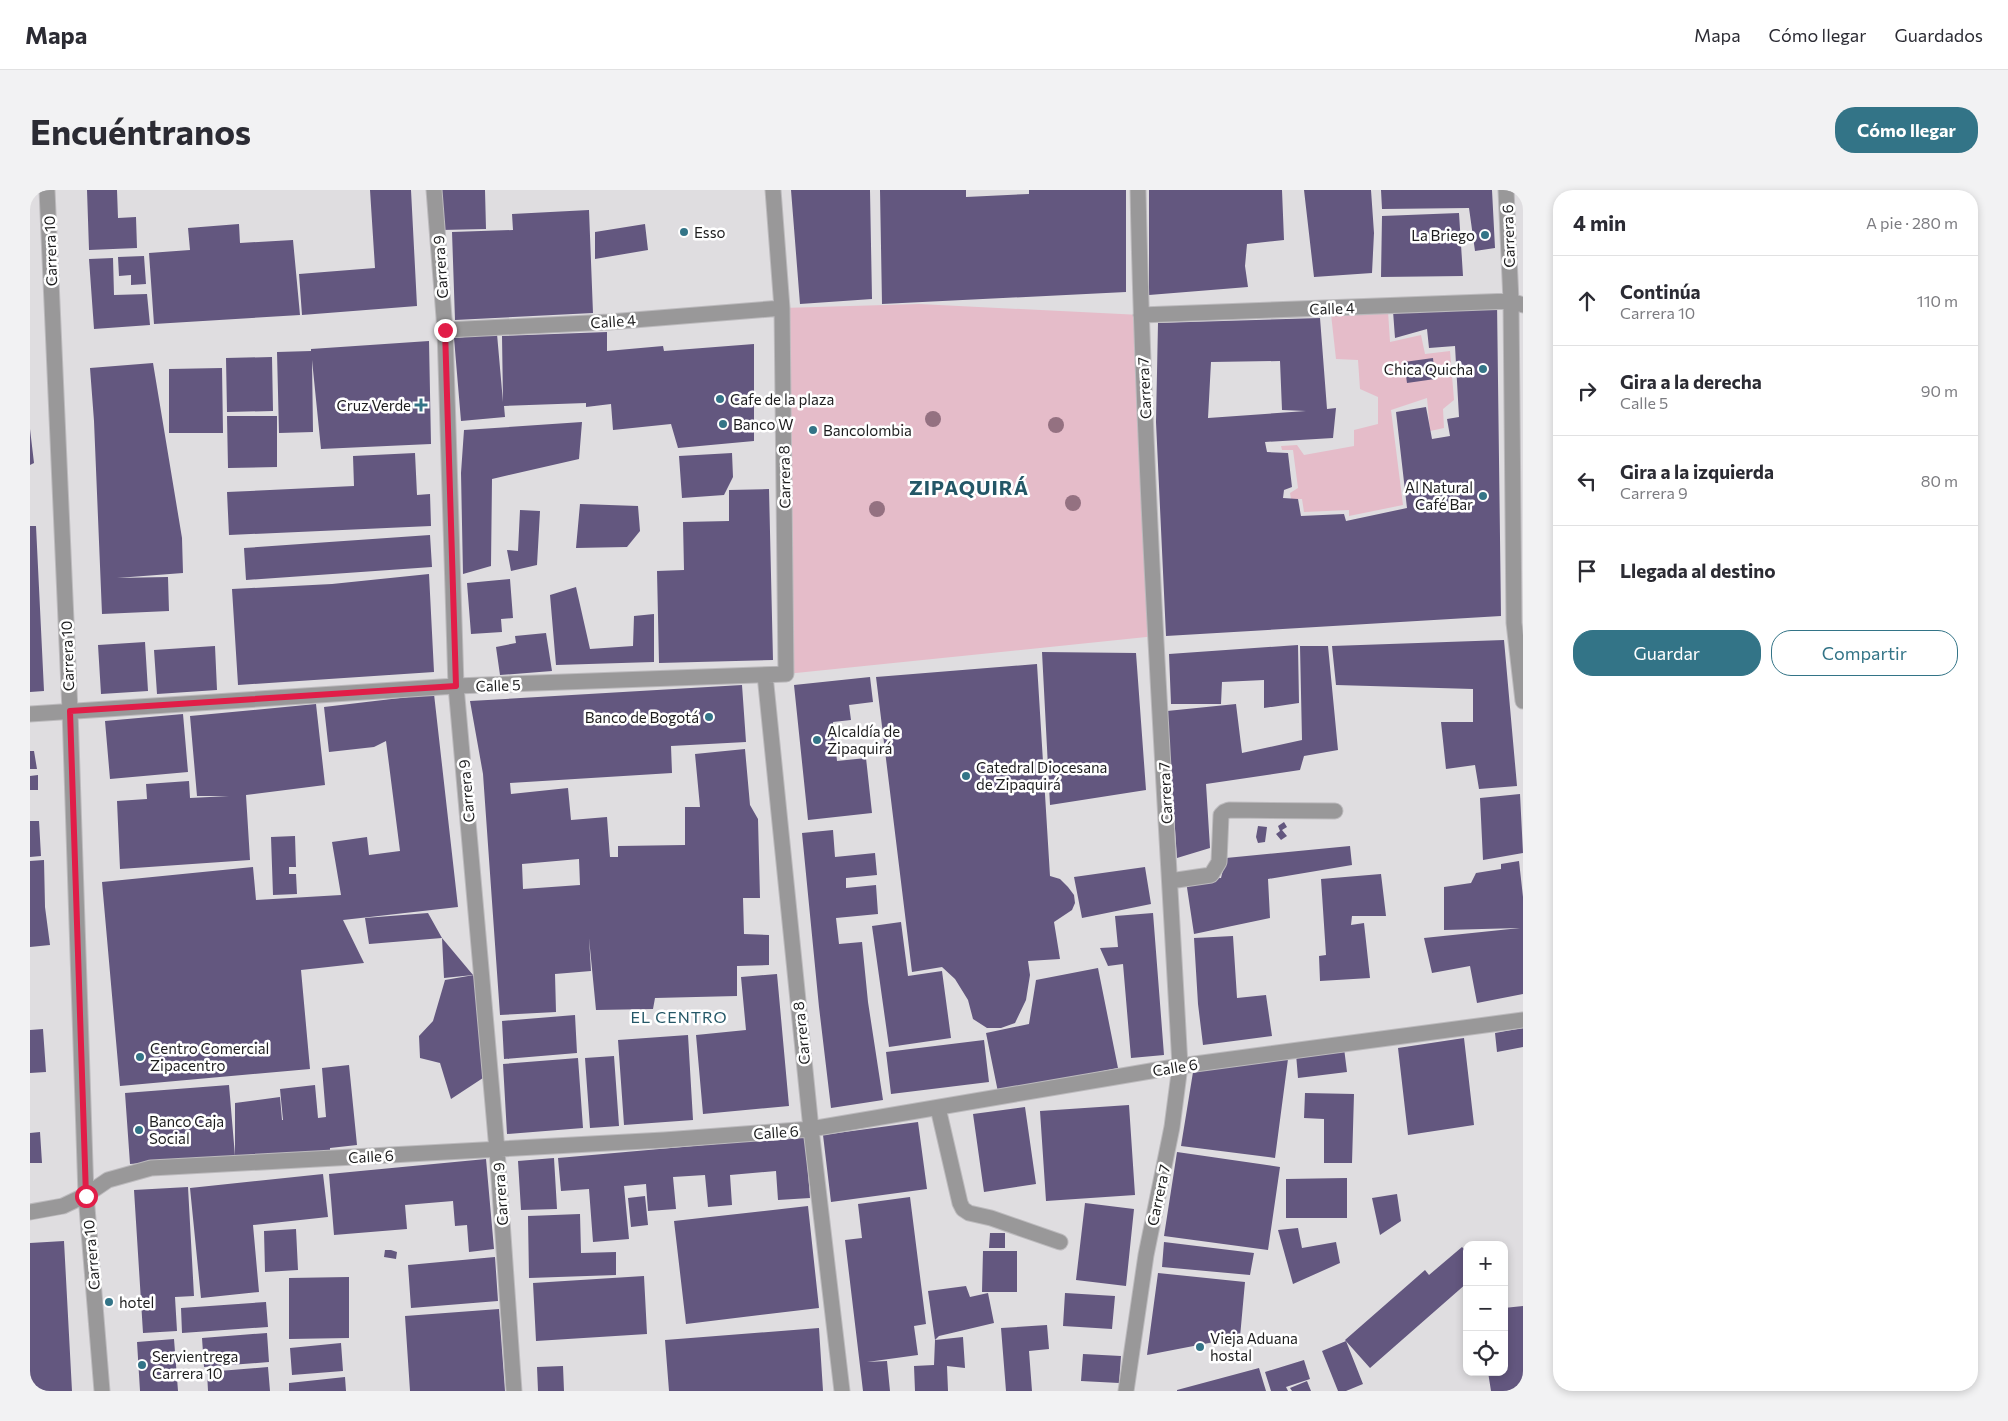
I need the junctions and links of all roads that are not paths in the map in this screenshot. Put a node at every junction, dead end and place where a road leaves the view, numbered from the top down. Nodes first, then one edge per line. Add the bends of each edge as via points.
1 (47, 190) edge
2 (434, 190) edge
3 (773, 190) edge
4 (1138, 190) edge
5 (1506, 190) edge
6 (1517, 303) edge
7 (782, 308) junction
8 (1141, 315) junction
9 (445, 330) junction
10 (1519, 623) edge
11 (786, 674) joint
12 (765, 675) junction
13 (456, 686) junction
14 (1523, 701) edge
15 (70, 711) junction
16 (30, 714) edge
17 (1335, 811) dead end
18 (1170, 881) junction
19 (1523, 1020) edge
20 (1180, 1066) junction
21 (938, 1108) junction
22 (811, 1130) junction
23 (497, 1150) junction
24 (86, 1196) junction
25 (30, 1212) edge
26 (1060, 1242) dead end
27 (102, 1391) edge
28 (514, 1391) edge
29 (842, 1391) edge
30 (1126, 1391) edge

1 - 15 street, Carrera 10
2 - 9 street, Carrera 9
3 - 7 street, Carrera 8
4 - 8 street, Carrera 7
5 - 6 street, Carrera 6
6 - 8 street, Calle 4
6 - 10 street, Carrera 6
7 - 9 street, Calle 4 via 609,322
7 - 11 street, Carrera 8
8 - 18 street, Carrera 7
9 - 13 street, Carrera 9
10 - 14 street, Carrera 6
11 - 12 street, Calle 5
12 - 13 street, Calle 5
12 - 22 street, Carrera 8
13 - 15 street, Calle 5
13 - 23 street, Carrera 9
15 - 16 street, Calle 5
15 - 24 street, Carrera 10
17 - 18 street via 1224,812 1216,869 1211,874
18 - 20 street, Carrera 7
19 - 20 street, Calle 6
20 - 21 street, Calle 6
20 - 30 street, Carrera 7 via 1172,1127 1146,1255
21 - 22 street, Calle 6
21 - 26 street via 963,1209
22 - 23 street, Calle 6
22 - 29 street, Carrera 8
23 - 24 street, Calle 6 via 151,1168 108,1180
23 - 28 street, Carrera 9
24 - 25 street, Calle 6 via 63,1206
24 - 27 street, Carrera 10

